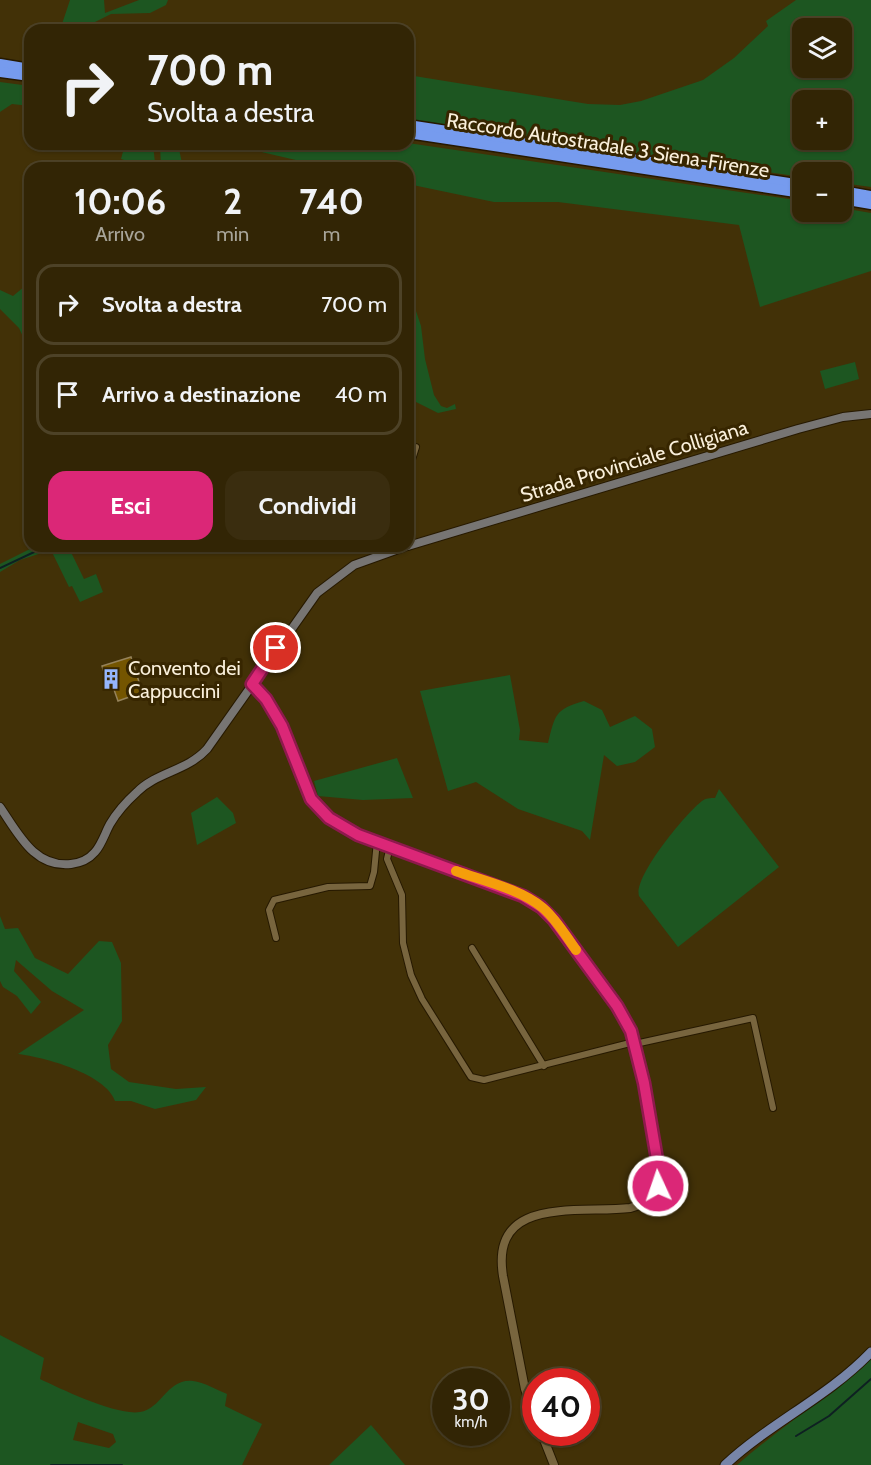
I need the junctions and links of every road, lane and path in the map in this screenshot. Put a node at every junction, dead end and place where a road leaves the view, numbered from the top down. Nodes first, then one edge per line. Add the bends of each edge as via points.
1 (0, 64) edge
2 (24, 68) edge
3 (0, 72) edge
4 (24, 75) edge
5 (414, 127) edge
6 (414, 134) edge
7 (792, 184) edge
8 (792, 191) edge
9 (852, 193) edge
10 (871, 196) edge
11 (852, 201) edge
12 (871, 204) edge
13 (871, 414) edge
14 (416, 447) dead end
15 (414, 453) edge
16 (414, 544) edge
17 (381, 552) edge
18 (252, 684) junction
19 (0, 807) edge
20 (376, 841) junction
21 (390, 846) junction
22 (276, 938) dead end
23 (471, 948) dead end
24 (635, 1043) junction
25 (544, 1066) junction
26 (773, 1108) dead end
27 (871, 1352) edge
28 (522, 1374) edge
29 (547, 1446) edge
30 (554, 1465) edge
31 (725, 1465) edge

1 - 2 highway
3 - 4 highway
5 - 7 highway, Raccordo Autostradale 3 Siena-Firenze
6 - 8 highway, Raccordo Autostradale 3 Siena-Firenze
9 - 10 highway
11 - 12 highway
13 - 16 main road, Strada Provinciale Colligiana via 798,429
14 - 15 street
17 - 18 main road, Strada Provinciale Colligiana via 347,568 320,590
18 - 19 main road, Strada Provinciale Colligiana via 203,753 190,764 155,778 139,790 113,820 97,850 83,861 60,864 38,856
18 - 20 street via 282,726 315,804 342,827
20 - 21 street
20 - 22 street via 375,872 370,886 328,887 274,900 269,910
21 - 24 street via 511,891 544,909 621,1013
21 - 25 street via 387,860 402,895 403,943 411,975 468,1074 481,1081
23 - 25 street
24 - 25 street
24 - 26 street via 753,1018
24 - 28 street via 659,1182 644,1204 633,1208 532,1215 514,1226 504,1244 501,1262
27 - 31 main road
29 - 30 street

